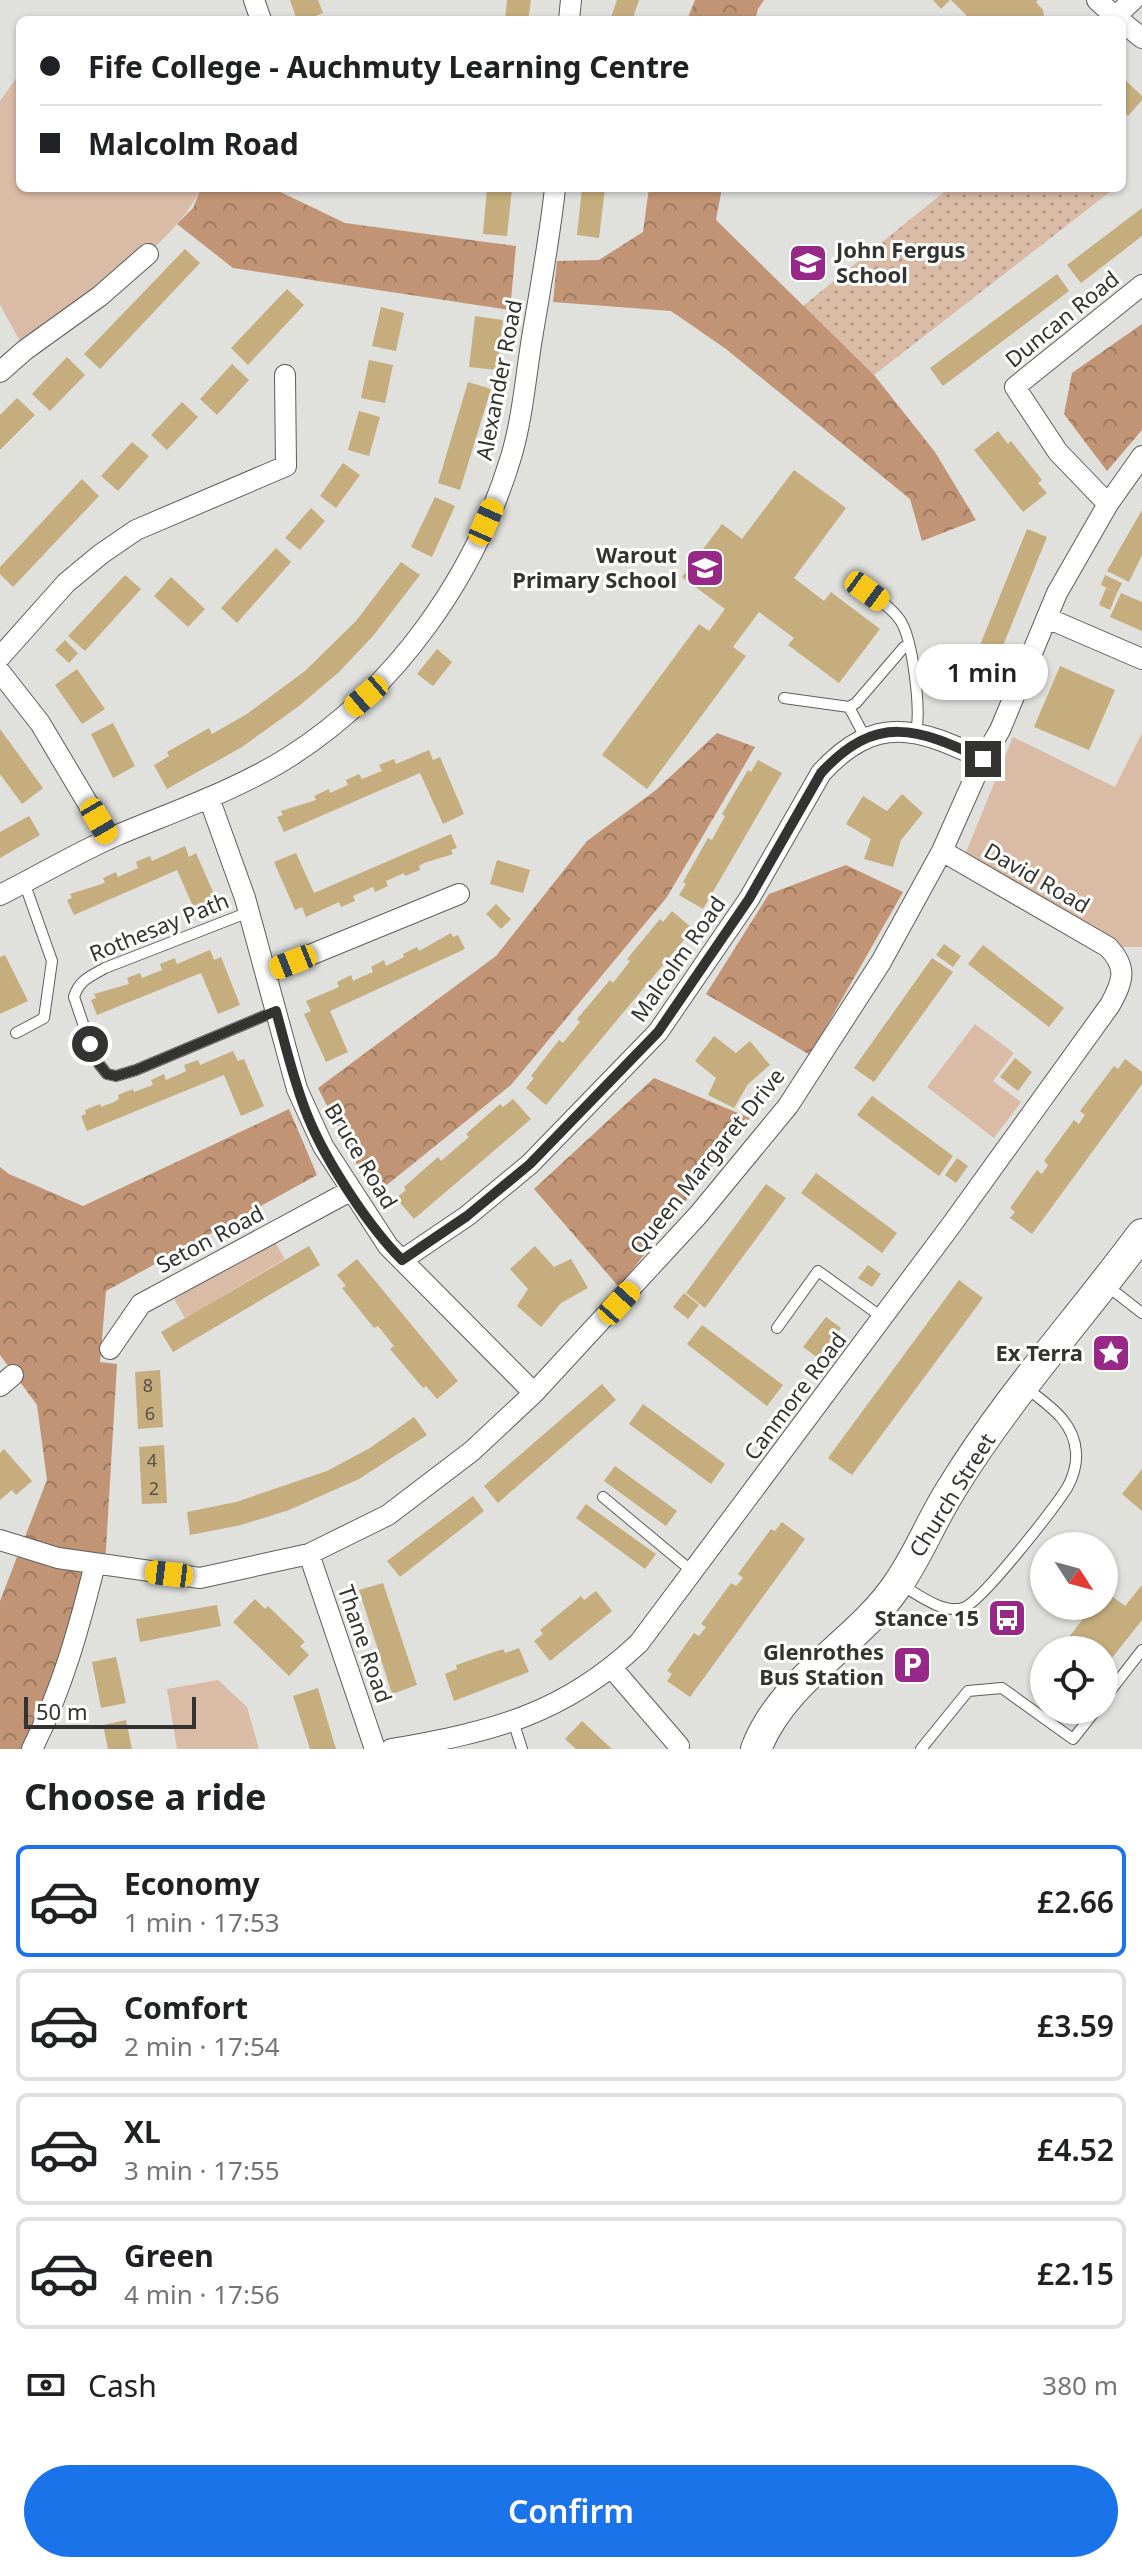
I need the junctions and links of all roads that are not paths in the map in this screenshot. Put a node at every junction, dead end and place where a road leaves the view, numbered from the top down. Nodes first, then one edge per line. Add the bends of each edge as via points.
1 (1097, 0) edge
2 (1115, 16) edge
3 (1126, 25) edge
4 (1142, 38) edge
5 (554, 192) edge
6 (148, 254) dead end
7 (1142, 285) edge
8 (0, 372) edge
9 (285, 375) dead end
10 (1142, 456) edge
11 (1108, 504) junction
12 (867, 591) dead end
13 (1047, 618) junction
14 (910, 647) junction
15 (0, 657) edge
16 (1142, 659) edge
17 (0, 672) edge
18 (784, 698) dead end
19 (849, 707) junction
20 (916, 732) junction
21 (866, 739) junction
22 (983, 759) junction
23 (209, 798) junction
24 (109, 839) junction
25 (942, 851) junction
26 (24, 882) junction
27 (459, 894) dead end
28 (0, 895) edge
29 (249, 912) junction
30 (1108, 947) joint
31 (266, 973) junction
32 (276, 1011) junction
33 (16, 1033) dead end
34 (350, 1191) junction
35 (1142, 1234) edge
36 (402, 1260) junction
37 (1104, 1284) junction
38 (1142, 1313) edge
39 (883, 1318) junction
40 (777, 1328) dead end
41 (110, 1349) dead end
42 (1024, 1385) junction
43 (534, 1393) junction
44 (603, 1497) dead end
45 (0, 1540) edge
46 (309, 1554) junction
47 (95, 1564) junction
48 (693, 1572) junction
49 (899, 1583) junction
50 (1142, 1650) edge
51 (612, 1668) junction
52 (1118, 1681) edge
53 (513, 1721) junction
54 (1085, 1724) edge
55 (1070, 1744) edge
56 (679, 1746) dead end
57 (32, 1749) edge
58 (375, 1749) edge
59 (391, 1749) edge
60 (522, 1749) edge
61 (756, 1749) edge
62 (921, 1749) edge

1 - 2 street
3 - 4 street
5 - 23 street, Alexander Road via 512,454 497,499 447,597 398,662 343,717 289,757
6 - 8 street
7 - 11 street, Duncan Road via 1015,387 1058,452
9 - 15 street via 286,466 136,530 66,583
10 - 11 street, Queen Margaret Drive
11 - 13 street, Queen Margaret Drive
12 - 14 lane via 902,622
13 - 16 street
13 - 22 street, Queen Margaret Drive
14 - 19 lane via 895,654
14 - 20 lane
17 - 24 street via 40,723
18 - 19 lane
19 - 21 lane
20 - 21 street, Malcolm Road
20 - 22 street, Malcolm Road
21 - 36 street, Malcolm Road via 836,756 821,773 749,899 658,1032 530,1164
22 - 25 street, Queen Margaret Drive
23 - 24 street, Alexander Road
23 - 29 street, Bruce Road
24 - 26 street, Alexander Road
25 - 30 street, David Road
25 - 43 street, Queen Margaret Drive via 881,962 788,1106 699,1214
26 - 28 street, Alexander Road
26 - 33 lane via 51,952 52,974 44,1018
27 - 31 street
29 - 31 street, Bruce Road
29 - 32 lane, Rothesay Path via 105,968 85,979 74,997 99,1064 116,1076
30 - 39 street, Canmore Road via 1120,960 1122,975 1110,1005
31 - 32 street, Bruce Road
32 - 34 street, Bruce Road via 309,1119
34 - 36 street, Bruce Road
34 - 41 street, Seton Road via 141,1304
35 - 37 street, Church Street
36 - 43 street, Bruce Road
37 - 38 lane
37 - 42 street, Church Street
39 - 40 lane via 818,1271
39 - 48 street, Canmore Road
42 - 49 street, Church Street via 952,1487
42 - 49 lane via 1069,1427 1077,1456 1068,1486 983,1594 965,1608 940,1607
43 - 46 street, Queen Margaret Drive via 472,1451 388,1515
44 - 48 lane
45 - 47 street, Queen Margaret Drive
46 - 47 street, Queen Margaret Drive via 200,1578
46 - 58 street, Thane Road
47 - 57 street via 63,1679
48 - 51 street, Canmore Road via 639,1643
49 - 61 street, Church Street via 854,1635 793,1688
50 - 52 lane
51 - 53 street, Canmore Road via 563,1701
51 - 56 street
53 - 59 street, Canmore Road
53 - 60 lane
54 - 55 lane
55 - 62 lane via 1002,1688 968,1691

